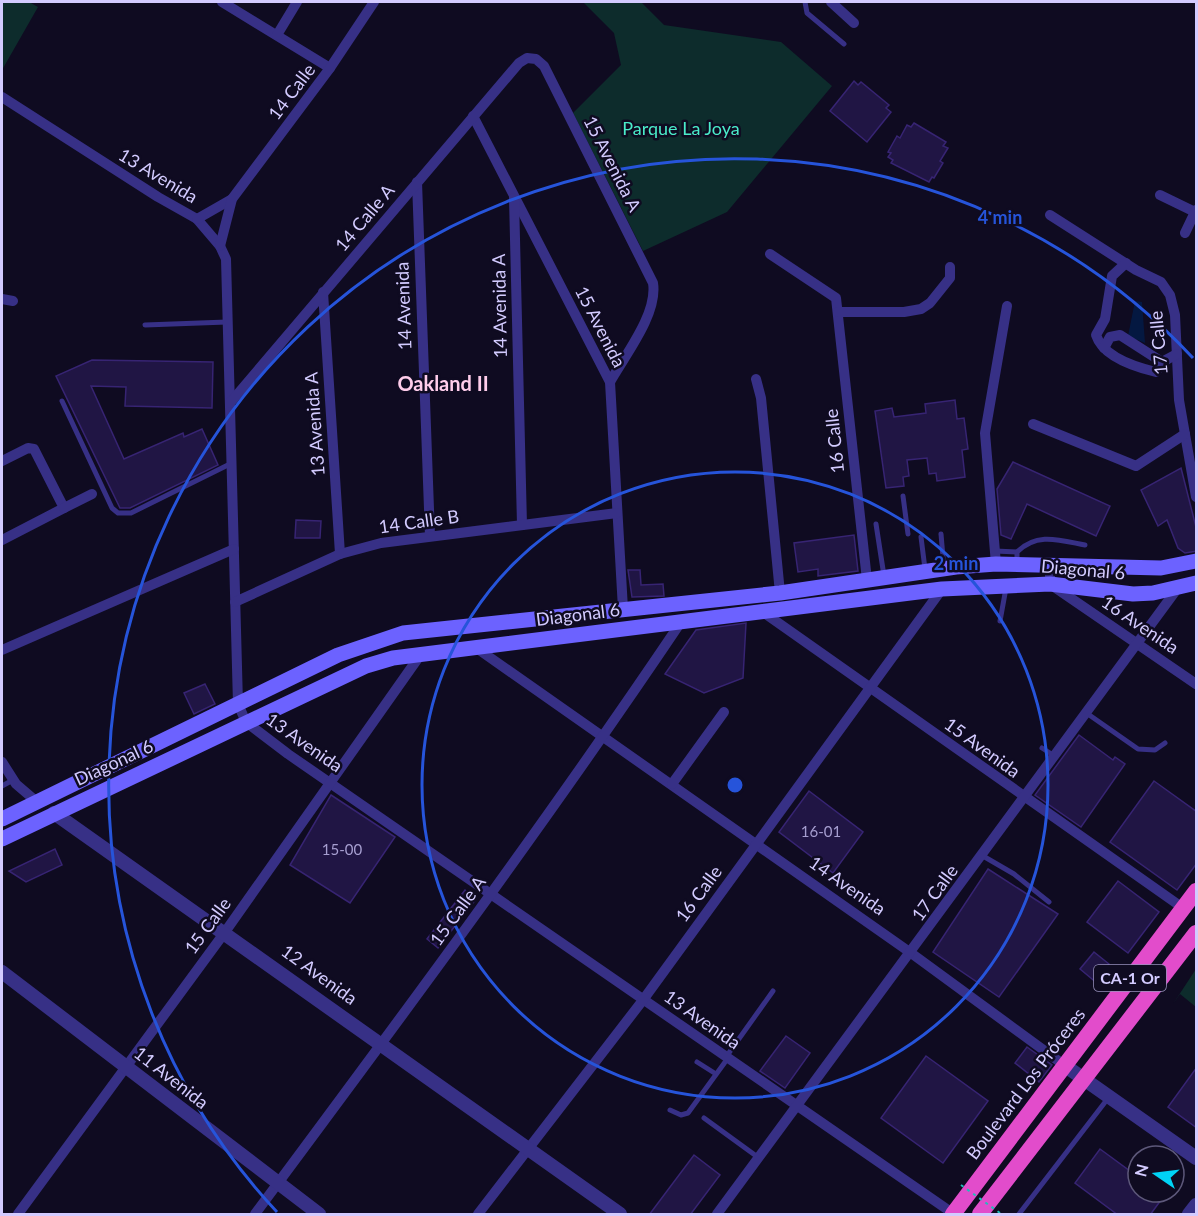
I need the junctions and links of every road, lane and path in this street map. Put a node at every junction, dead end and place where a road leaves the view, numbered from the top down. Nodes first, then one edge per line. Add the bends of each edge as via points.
1 (222, 2) edge
2 (297, 2) edge
3 (374, 2) edge
4 (805, 2) edge
5 (831, 2) edge
6 (854, 23) dead end
7 (277, 35) junction
8 (844, 44) dead end
9 (527, 57) joint
10 (330, 68) junction
11 (2, 97) edge
12 (473, 116) junction
13 (417, 182) junction
14 (514, 194) junction
15 (1160, 195) dead end
16 (232, 200) junction
17 (1196, 211) edge
18 (1050, 215) dead end
19 (197, 219) junction
20 (1185, 233) dead end
21 (220, 246) junction
22 (770, 254) dead end
23 (1126, 263) junction
24 (950, 267) dead end
25 (323, 292) junction
26 (1007, 306) dead end
27 (838, 312) junction
28 (228, 322) junction
29 (145, 325) dead end
30 (1104, 348) junction
31 (1177, 354) junction
32 (1162, 362) junction
33 (756, 379) dead end
34 (610, 382) junction
35 (62, 400) dead end
36 (230, 403) junction
37 (1033, 424) dead end
38 (1185, 434) junction
39 (2, 461) edge
40 (231, 463) junction
41 (92, 494) dead end
42 (903, 496) dead end
43 (1197, 497) edge
44 (64, 508) junction
45 (617, 513) junction
46 (876, 524) dead end
47 (522, 525) junction
48 (908, 534) dead end
49 (941, 534) dead end
50 (430, 536) junction
51 (921, 537) dead end
52 (2, 540) edge
53 (1084, 544) dead end
54 (234, 549) junction
55 (340, 554) junction
56 (995, 558) junction
57 (1017, 558) junction
58 (1197, 561) edge
59 (1050, 566) junction
60 (944, 569) junction
61 (925, 571) junction
62 (884, 577) junction
63 (867, 580) junction
64 (1197, 583) edge
65 (1050, 584) junction
66 (1006, 585) junction
67 (942, 589) junction
68 (1177, 589) junction
69 (780, 593) junction
70 (235, 602) junction
71 (623, 609) junction
72 (763, 612) junction
73 (1000, 621) dead end
74 (681, 622) junction
75 (1137, 643) junction
76 (475, 647) junction
77 (2, 651) edge
78 (421, 654) junction
79 (1197, 684) edge
80 (868, 688) junction
81 (237, 704) junction
82 (724, 712) dead end
83 (1085, 712) junction
84 (246, 722) junction
85 (604, 736) junction
86 (1165, 743) dead end
87 (1042, 748) dead end
88 (1053, 756) junction
89 (2, 762) edge
90 (14, 780) junction
91 (330, 781) junction
92 (672, 784) junction
93 (2, 786) edge
94 (1024, 798) junction
95 (37, 802) junction
96 (54, 813) junction
97 (2, 819) edge
98 (2, 839) edge
99 (756, 844) junction
100 (983, 856) junction
101 (1197, 891) edge
102 (490, 895) junction
103 (1049, 902) dead end
104 (1183, 908) junction
105 (225, 932) junction
106 (1195, 938) edge
107 (911, 953) junction
108 (2, 972) edge
109 (773, 991) dead end
110 (643, 999) junction
111 (381, 1044) junction
112 (727, 1058) junction
113 (697, 1062) dead end
114 (125, 1065) junction
115 (1064, 1065) junction
116 (716, 1074) junction
117 (1083, 1079) junction
118 (1109, 1097) junction
119 (796, 1107) junction
120 (670, 1110) dead end
121 (704, 1118) dead end
122 (529, 1152) junction
123 (1197, 1158) edge
124 (760, 1159) junction
125 (278, 1184) junction
126 (961, 1185) dead end
127 (1197, 1205) edge
128 (1000, 1213) edge
129 (953, 1214) edge
130 (18, 1215) edge
131 (255, 1215) edge
132 (319, 1215) edge
133 (478, 1215) edge
134 (620, 1215) edge
135 (717, 1215) edge
136 (980, 1215) edge
137 (1019, 1215) edge
138 (1189, 1215) edge

1 - 7 street
2 - 7 street
3 - 10 street, 14 Calle
4 - 8 lane via 807,13
5 - 6 street
7 - 10 street
9 - 12 street, 14 Calle A
9 - 34 street, 15 Avenida A via 544,66 653,283 655,296 650,312
10 - 16 street, 14 Calle
11 - 19 street, 13 Avenida
12 - 13 street, 14 Calle A
12 - 14 street, 15 Avenida
13 - 25 street, 14 Calle A
13 - 50 street, 14 Avenida
14 - 34 street, 15 Avenida
14 - 47 street, 14 Avenida A
15 - 17 street
16 - 19 street, 14 Calle
16 - 21 street, 14 Calle
17 - 20 street
18 - 23 street, 17 Calle
19 - 21 street, 13 Avenida
21 - 28 street, 13 Avenida via 226,259
22 - 27 street, 16 Calle via 836,298
23 - 30 street via 1112,276 1105,319 1096,335
23 - 31 street, 17 Calle via 1161,282 1170,295
24 - 27 street via 950,278 921,309
25 - 36 street, 14 Calle A
25 - 55 street, 13 Avenida A
26 - 56 street via 985,433
27 - 63 street, 16 Calle
28 - 29 lane
28 - 36 street, 13 Avenida
30 - 32 street via 1116,357 1156,372
30 - 32 street via 1110,337 1120,335
31 - 32 street
31 - 38 street, 17 Calle
33 - 69 street
34 - 45 street, 15 Avenida
35 - 40 lane via 112,508 118,513 131,513
36 - 40 street, 13 Avenida
37 - 38 street via 1136,466
38 - 43 street, 17 Calle
39 - 44 street via 28,448 34,450
40 - 54 street, 13 Avenida
41 - 44 street
42 - 48 lane
44 - 52 street
45 - 47 street, 14 Calle B
45 - 71 street, 15 Avenida
46 - 62 lane
47 - 50 street, 14 Calle B
49 - 60 lane
50 - 55 street, 14 Calle B
51 - 61 lane
53 - 57 lane via 1045,537 1024,544
54 - 70 street, 13 Avenida
54 - 77 street
55 - 70 street, 14 Calle B
56 - 57 main road, Diagonal 6
56 - 60 main road, Diagonal 6
57 - 59 main road, Diagonal 6
58 - 59 main road, Diagonal 6 via 1161,568
59 - 65 street
60 - 61 main road, Diagonal 6
61 - 62 main road, Diagonal 6
62 - 63 main road, Diagonal 6
63 - 69 main road, Diagonal 6
64 - 68 main road, Diagonal 6
65 - 66 main road, Diagonal 6
65 - 68 main road, Diagonal 6 via 1133,594
65 - 75 street, 16 Avenida
66 - 67 main road, Diagonal 6
66 - 73 lane
67 - 72 main road, Diagonal 6
67 - 80 street, 16 Calle
68 - 75 street, 17 Calle
69 - 71 main road, Diagonal 6
70 - 81 street, 13 Avenida
71 - 81 main road, Diagonal 6 via 404,633 338,655
72 - 74 main road, Diagonal 6
72 - 80 street, 15 Avenida
74 - 76 main road, Diagonal 6
74 - 85 street, 15 Calle A
75 - 79 street, 16 Avenida
75 - 83 street, 17 Calle
76 - 78 main road, Diagonal 6
76 - 85 street, 14 Avenida
78 - 84 main road, Diagonal 6 via 376,662
78 - 91 street, 15 Calle
80 - 94 street, 15 Avenida
80 - 99 street, 16 Calle
81 - 84 street, 13 Avenida
81 - 95 main road, Diagonal 6
82 - 92 street
83 - 86 lane via 1138,749 1155,750
83 - 88 street, 17 Calle
84 - 91 street, 13 Avenida
84 - 96 main road, Diagonal 6
85 - 92 street, 14 Avenida
85 - 102 street, 15 Calle A
87 - 88 lane
88 - 94 street, 17 Calle
89 - 90 street, 12 Avenida
90 - 93 lane
90 - 95 street, 12 Avenida
91 - 102 street, 13 Avenida
91 - 105 street, 15 Calle
92 - 99 street, 14 Avenida
94 - 100 street, 17 Calle
94 - 104 street, 15 Avenida
95 - 96 main road, 12 Avenida
95 - 97 main road, Diagonal 6
96 - 98 main road, Diagonal 6
96 - 105 street, 12 Avenida
99 - 107 street, 14 Avenida
99 - 110 street, 16 Calle
100 - 103 lane
100 - 107 street, 17 Calle
101 - 104 highway, Boulevard Los Próceres / CA-1 Or
102 - 110 street, 13 Avenida
102 - 111 street, 15 Calle A
104 - 115 highway, Boulevard Los Próceres / CA-1 Or
105 - 111 street, 12 Avenida
105 - 114 street, 15 Calle
106 - 117 highway, CA-1 Or
107 - 115 street, 14 Avenida
107 - 119 street, 17 Calle
108 - 114 street, 11 Avenida
109 - 112 lane
110 - 112 street, 13 Avenida
110 - 122 street, 16 Calle
111 - 122 street, 12 Avenida
111 - 125 street, 15 Calle A
112 - 116 lane
112 - 119 street, 13 Avenida
113 - 116 lane
114 - 125 street, 11 Avenida
114 - 130 street, 15 Calle
115 - 117 street, 14 Avenida
115 - 129 highway, Boulevard Los Próceres / CA-1 Or
116 - 120 lane via 688,1113 681,1115
117 - 118 street, 14 Avenida
117 - 136 highway, CA-1 Or
118 - 123 street, 14 Avenida
118 - 137 lane
119 - 124 street, 17 Calle
119 - 129 street, 13 Avenida
121 - 124 lane
122 - 133 street, 16 Calle
122 - 134 street, 12 Avenida
124 - 135 street, 17 Calle
125 - 131 street, 15 Calle A
125 - 132 street, 11 Avenida
126 - 128 path, bridge
127 - 138 street

